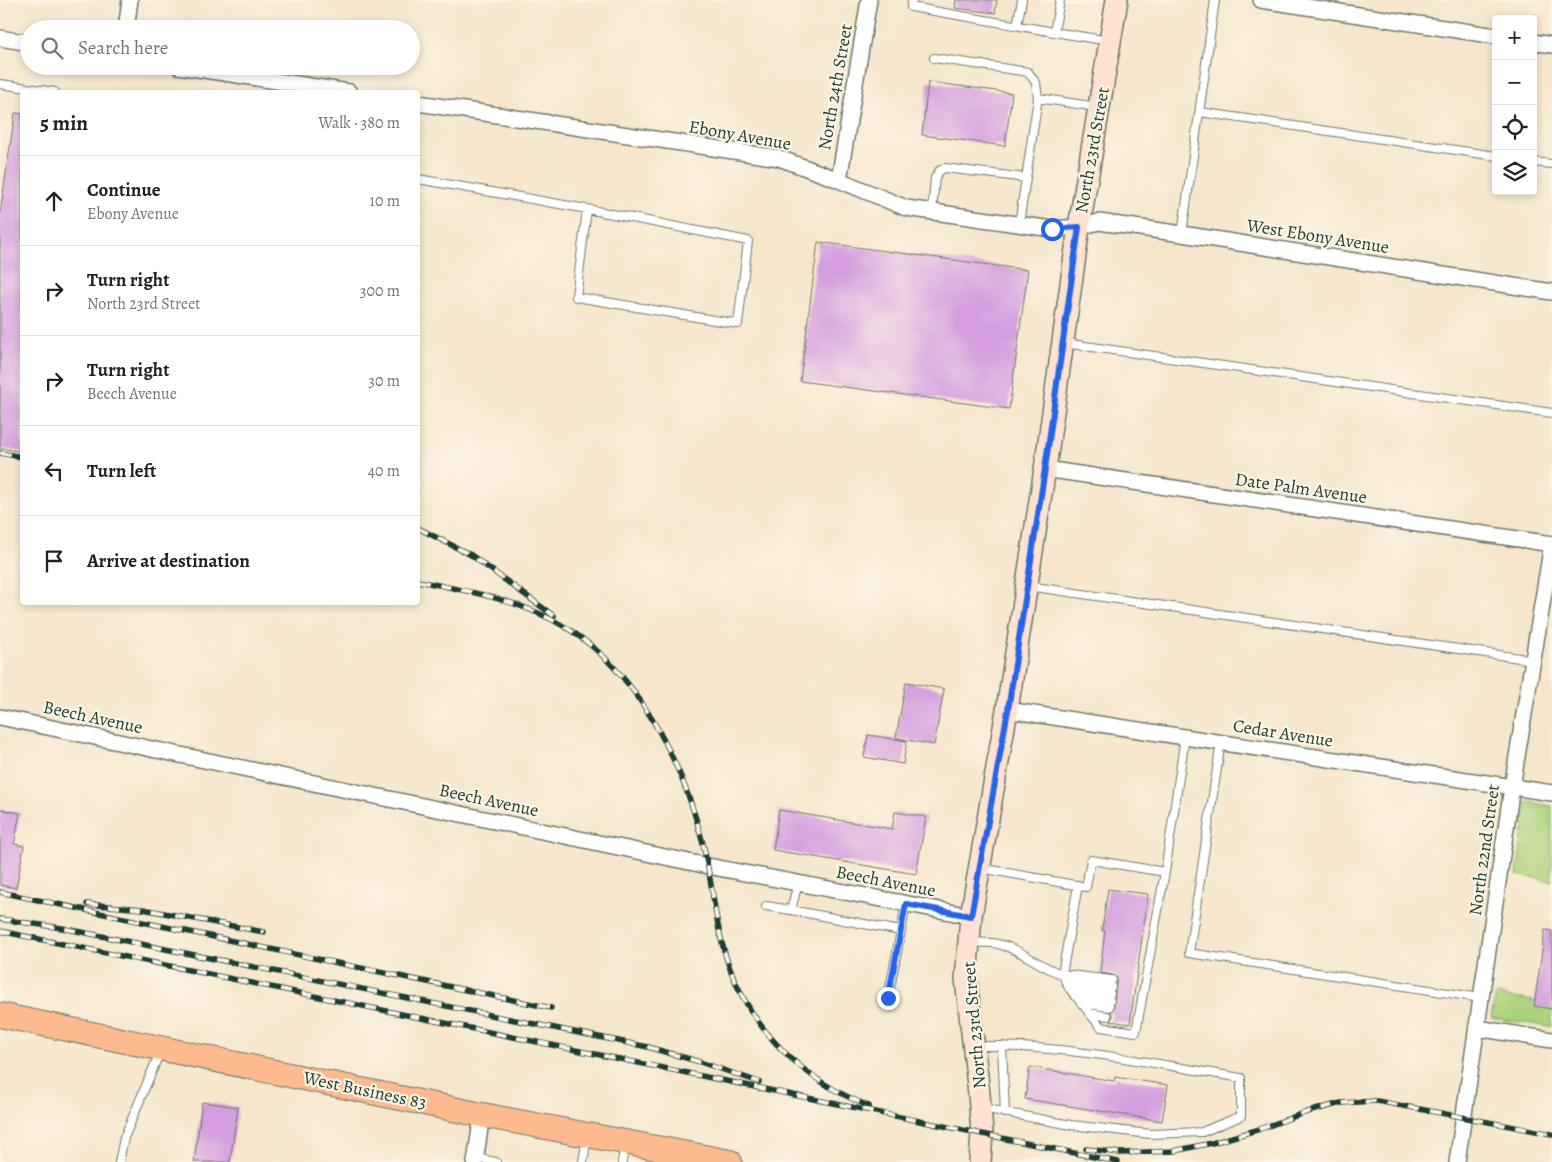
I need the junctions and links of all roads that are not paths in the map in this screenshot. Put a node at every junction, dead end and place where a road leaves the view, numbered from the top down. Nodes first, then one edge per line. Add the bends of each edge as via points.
1 (130, 0) edge
2 (869, 0) edge
3 (912, 0) edge
4 (1022, 0) edge
5 (1060, 0) edge
6 (1117, 0) edge
7 (1215, 0) edge
8 (1261, 0) edge
9 (127, 20) edge
10 (1018, 25) junction
11 (1054, 32) junction
12 (1492, 35) edge
13 (0, 38) edge
14 (20, 41) edge
15 (1110, 42) junction
16 (1537, 43) edge
17 (1552, 45) edge
18 (934, 58) dead end
19 (237, 75) edge
20 (0, 84) edge
21 (41, 90) edge
22 (336, 90) edge
23 (1038, 98) junction
24 (420, 103) edge
25 (1099, 107) junction
26 (1200, 112) junction
27 (1492, 155) edge
28 (1537, 162) edge
29 (1552, 164) edge
30 (1026, 178) junction
31 (420, 179) edge
32 (838, 180) junction
33 (587, 210) junction
34 (932, 212) junction
35 (1019, 224) junction
36 (1079, 227) junction
37 (1182, 234) junction
38 (1552, 292) edge
39 (1063, 343) junction
40 (1552, 413) edge
41 (1045, 469) junction
42 (1552, 544) edge
43 (1027, 586) junction
44 (1533, 660) junction
45 (1008, 710) junction
46 (0, 717) edge
47 (1185, 737) junction
48 (1221, 742) junction
49 (1512, 787) junction
50 (1552, 793) edge
51 (980, 868) junction
52 (1165, 872) junction
53 (798, 883) junction
54 (1078, 885) junction
55 (906, 904) junction
56 (766, 906) dead end
57 (791, 910) junction
58 (971, 916) junction
59 (901, 931) junction
60 (969, 942) junction
61 (1065, 981) junction
62 (1110, 994) junction
63 (1075, 996) junction
64 (888, 998) dead end
65 (1481, 998) junction
66 (1081, 1003) junction
67 (1090, 1013) junction
68 (0, 1015) edge
69 (1107, 1016) dead end
70 (1476, 1028) junction
71 (1552, 1040) edge
72 (975, 1046) junction
73 (1002, 1046) junction
74 (162, 1048) junction
75 (980, 1107) junction
76 (1005, 1112) junction
77 (482, 1115) junction
78 (588, 1135) junction
79 (624, 1152) edge
80 (696, 1159) edge
81 (476, 1160) edge
82 (119, 1162) edge
83 (496, 1162) edge
84 (583, 1162) edge
85 (730, 1162) edge
86 (980, 1162) edge
87 (1457, 1162) edge

1 - 9 street
2 - 32 street, North 24th Street
3 - 10 lane via 911,7
4 - 10 lane
5 - 11 lane
6 - 15 main road, North 23rd Street
7 - 26 lane
8 - 12 street
10 - 11 lane
11 - 15 lane
13 - 14 street
15 - 25 main road, North 23rd Street
16 - 17 street
18 - 23 lane via 1028,72 1036,83
19 - 22 street
20 - 21 lane
23 - 25 lane
23 - 30 lane
24 - 32 street, Ebony Avenue via 779,158
25 - 36 main road, North 23rd Street
26 - 27 lane
26 - 37 lane
28 - 29 lane
30 - 34 lane via 946,168 938,171 935,178
30 - 35 lane
31 - 33 lane
32 - 34 street, Ebony Avenue via 906,208
33 - 33 lane via 576,297 738,324 748,241
34 - 35 street, Ebony Avenue
35 - 36 street, Ebony Avenue via 1052,229
36 - 37 street, West Ebony Avenue via 1099,222
36 - 39 main road, North 23rd Street
37 - 38 street, West Ebony Avenue
39 - 40 lane
39 - 41 main road, North 23rd Street
41 - 42 street, Date Palm Avenue
41 - 43 main road, North 23rd Street
42 - 44 street, North 22nd Street
43 - 44 lane
43 - 45 main road, North 23rd Street
44 - 49 street, North 22nd Street
45 - 47 street, Cedar Avenue
45 - 51 main road, North 23rd Street
46 - 53 street, Beech Avenue
47 - 48 street, Cedar Avenue
47 - 52 lane
48 - 49 street, Cedar Avenue
48 - 65 lane via 1190,953
49 - 50 street, Cedar Avenue
49 - 65 street, North 22nd Street
51 - 54 lane
51 - 58 main road, North 23rd Street
52 - 54 lane via 1091,860 1086,887
52 - 67 lane via 1137,1002 1136,1032 1101,1027
53 - 55 street, Beech Avenue
53 - 57 lane
54 - 61 lane
55 - 58 street, Beech Avenue
55 - 59 lane
56 - 57 lane
57 - 59 lane
58 - 60 main road, North 23rd Street
59 - 64 lane
60 - 61 lane via 998,944 1020,952
60 - 72 main road, North 23rd Street via 966,979
61 - 62 lane
61 - 62 lane
61 - 63 lane
62 - 63 lane
62 - 66 lane
63 - 66 lane
65 - 70 street, North 22nd Street
66 - 67 lane
67 - 69 lane
68 - 74 main road, West Business 83
70 - 71 street
70 - 87 street, North 22nd Street
72 - 73 lane
72 - 75 main road, North 23rd Street
73 - 76 lane
73 - 76 lane via 1057,1049 1241,1078 1241,1116 1202,1132 1150,1134 1071,1125
74 - 77 main road, West Business 83
74 - 82 lane via 124,1138
75 - 76 lane
75 - 86 main road, North 23rd Street
77 - 78 main road, West Business 83
77 - 81 street
78 - 79 main road, West Business 83
78 - 84 lane
79 - 80 main road, West Business 83
80 - 85 main road, West Business 83
81 - 83 lane

